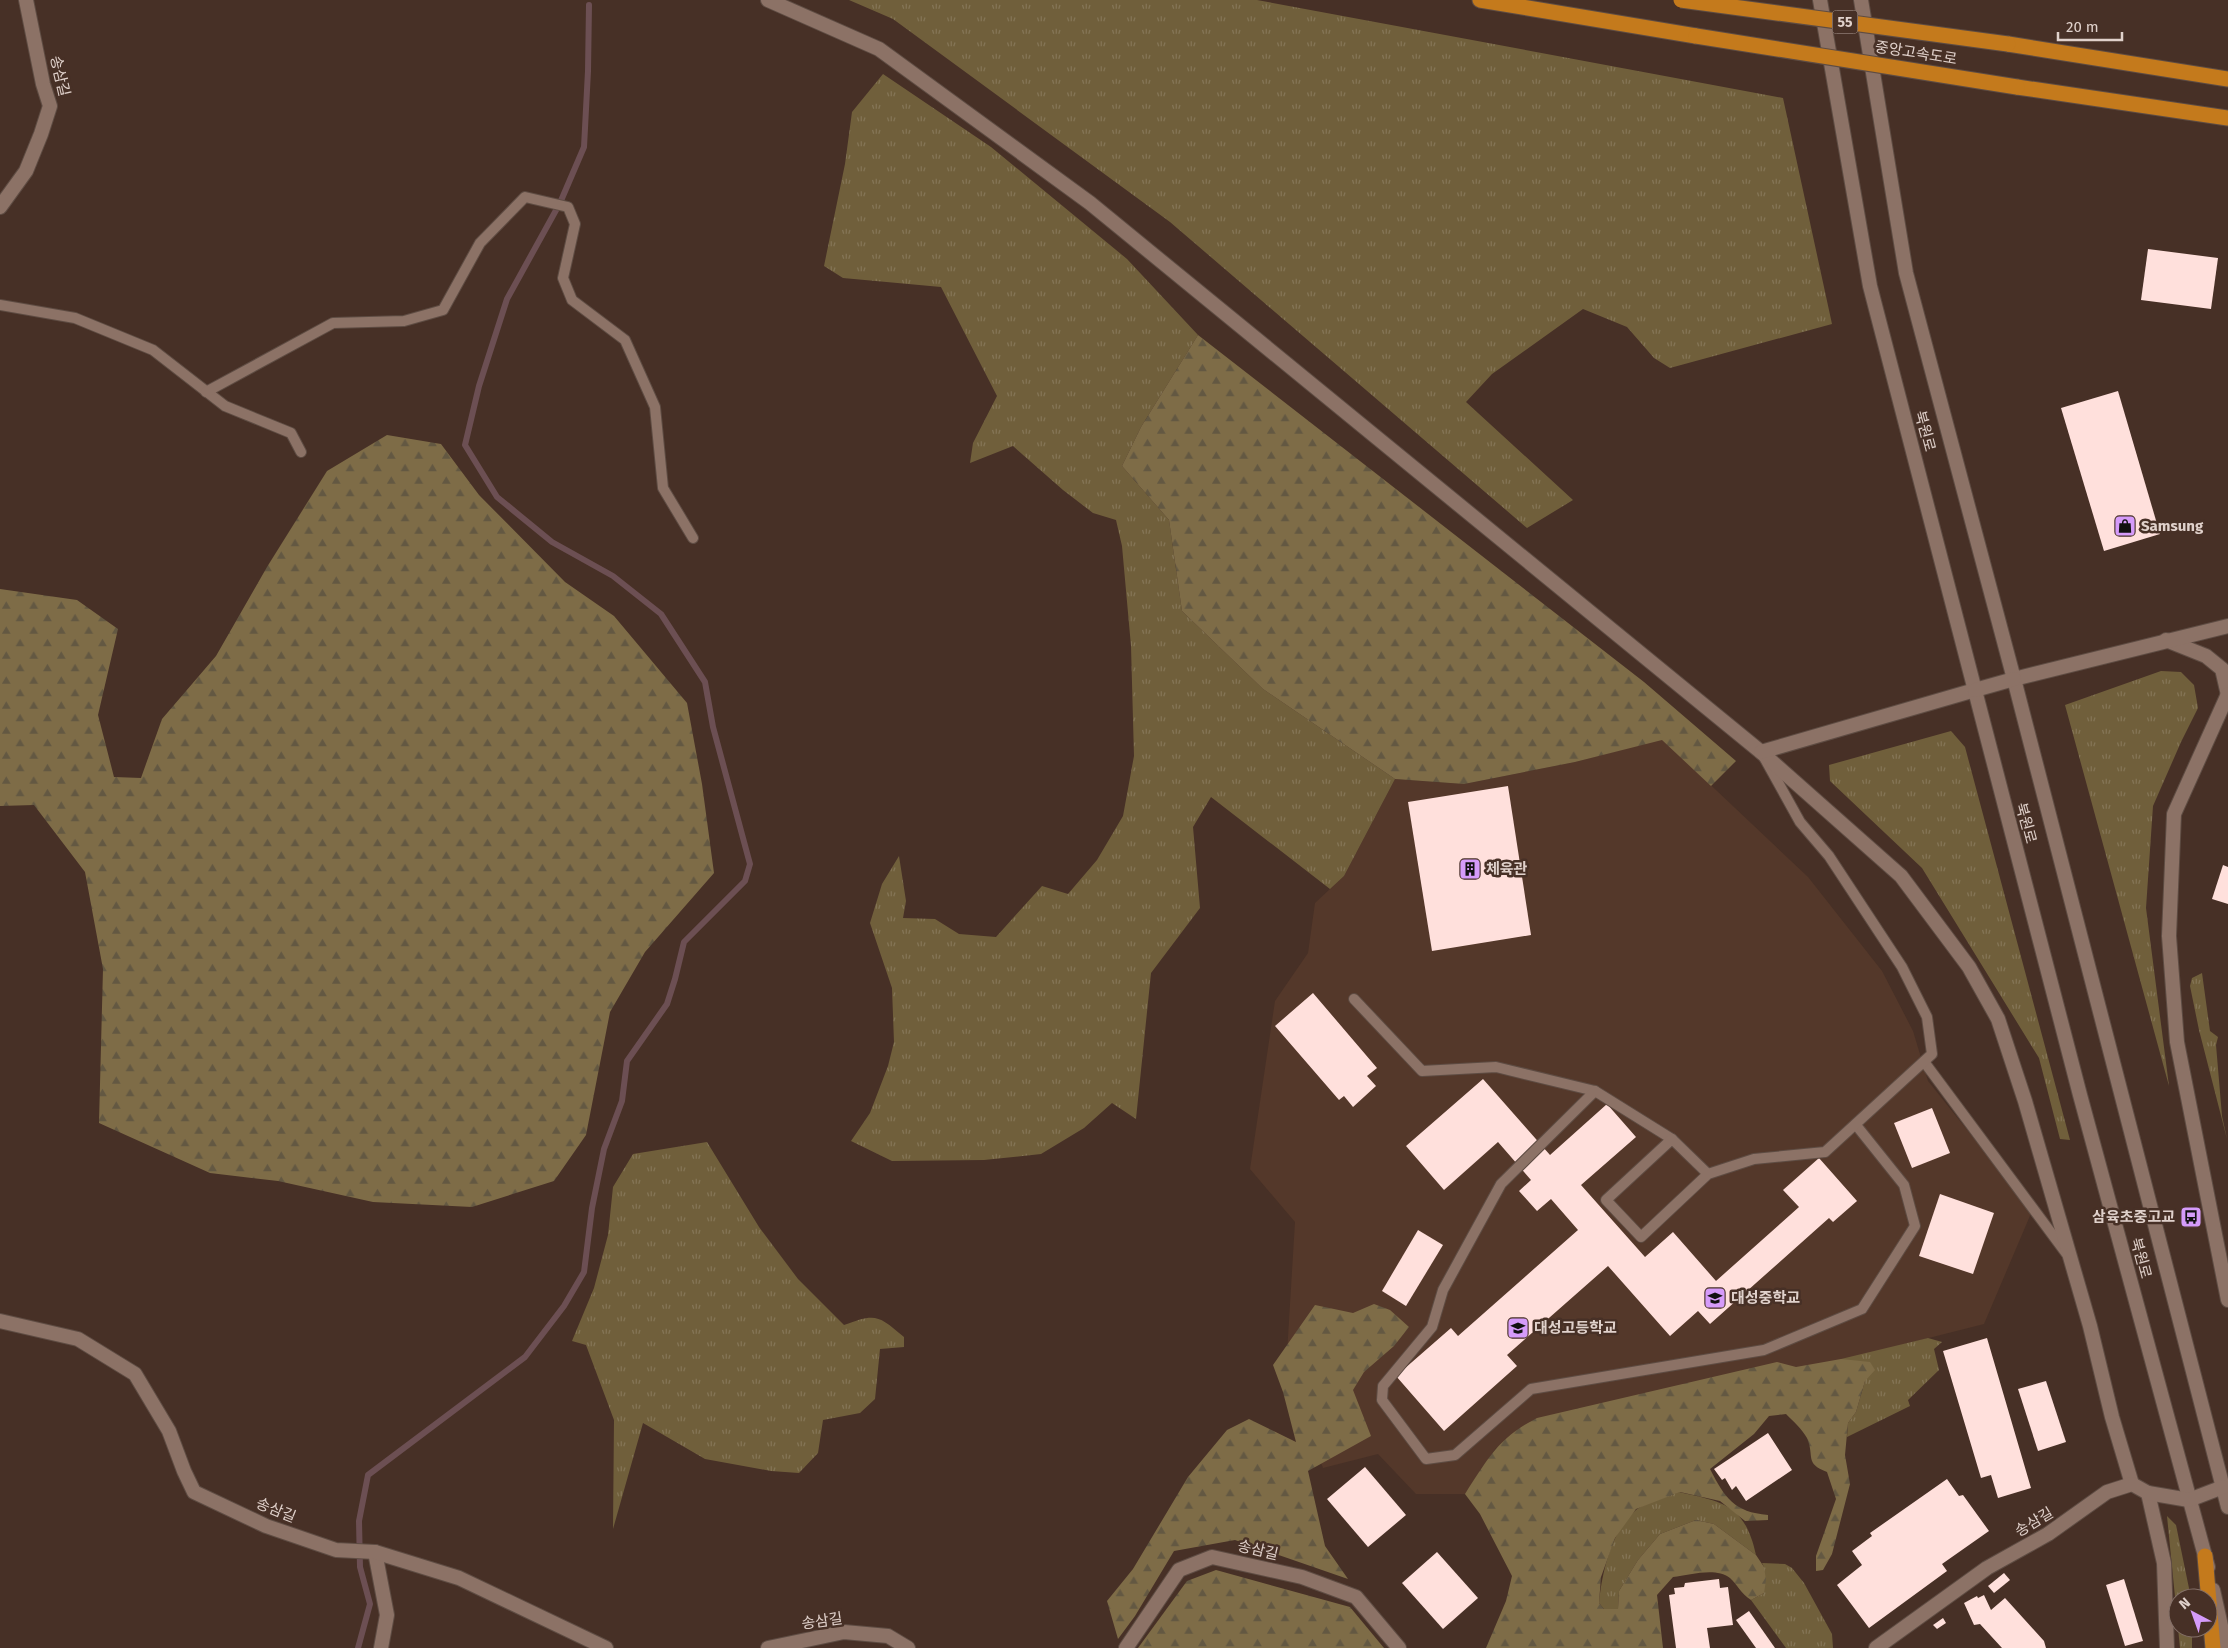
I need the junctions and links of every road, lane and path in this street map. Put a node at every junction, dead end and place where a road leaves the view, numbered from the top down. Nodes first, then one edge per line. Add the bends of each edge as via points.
1 (26, 0) edge
2 (768, 0) edge
3 (1480, 0) edge
4 (1680, 0) edge
5 (1820, 0) edge
6 (1861, 0) edge
7 (2228, 79) edge
8 (2228, 118) edge
9 (0, 207) edge
10 (0, 305) edge
11 (206, 392) junction
12 (301, 452) dead end
13 (693, 538) dead end
14 (2228, 626) edge
15 (2166, 640) junction
16 (2014, 679) junction
17 (1975, 690) junction
18 (2228, 695) edge
19 (1761, 752) junction
20 (1354, 999) dead end
21 (1925, 1063) junction
22 (1595, 1091) junction
23 (1856, 1125) junction
24 (1672, 1139) junction
25 (1708, 1174) junction
26 (2070, 1257) junction
27 (2228, 1300) edge
28 (0, 1321) edge
29 (2132, 1484) junction
30 (2225, 1486) edge
31 (2148, 1493) junction
32 (2189, 1500) junction
33 (2228, 1507) edge
34 (374, 1552) junction
35 (2205, 1556) junction
36 (381, 1648) edge
37 (606, 1648) edge
38 (768, 1648) edge
39 (908, 1648) edge
40 (1126, 1648) edge
41 (1399, 1648) edge
42 (1876, 1648) edge
43 (2167, 1648) edge
44 (2213, 1648) edge
45 (2226, 1648) edge

1 - 9 street, 송삼길 via 50,106 26,171
2 - 19 street via 879,48 1090,203
3 - 8 highway, 중앙고속도로, bridge
4 - 7 highway, 중앙고속도로 / 55, bridge via 2008,44
5 - 17 street, 북원로 via 1870,286
6 - 16 street, 북원로 via 1906,273
10 - 11 lane via 75,318 153,350
11 - 12 lane via 225,406 291,433
11 - 13 lane via 332,323 404,321 443,310 480,243 525,197 568,207 574,224 563,278 572,300 625,340 654,407 663,488
14 - 15 street
15 - 16 street
15 - 18 street via 2206,656 2222,669
16 - 17 street
16 - 30 street, 북원로
17 - 19 street
17 - 32 street, 북원로
18 - 27 street via 2174,814 2169,936 2177,1042
19 - 21 lane via 1800,822 1829,856 1902,966 1927,1017 1932,1054
19 - 26 street via 1901,876 1970,967 1998,1019
20 - 22 lane via 1422,1071 1496,1067
21 - 23 lane
21 - 26 lane
22 - 23 lane via 1501,1184 1442,1290 1432,1327 1383,1386 1382,1400 1426,1459 1455,1455 1532,1388 1764,1350 1862,1309 1915,1226 1904,1185
22 - 24 lane
23 - 25 lane via 1825,1152 1754,1159
24 - 25 lane
24 - 25 lane via 1606,1200 1641,1237
26 - 29 street
28 - 34 street, 송삼길 via 78,1339 135,1374 170,1431 194,1492 266,1526 336,1550
29 - 31 street
29 - 42 street, 송삼길 via 2107,1492 2048,1534 1986,1568
30 - 32 street
30 - 33 street, 북원로
31 - 32 street
31 - 43 street via 2164,1563
32 - 35 street, 북원로
34 - 36 street via 387,1615
34 - 37 street, 송삼길 via 459,1578
35 - 44 highway
35 - 45 street, 북원로
38 - 39 street, 송삼길 via 844,1632 888,1636
40 - 41 street, 송삼길 via 1179,1570 1212,1556 1302,1577 1356,1596

